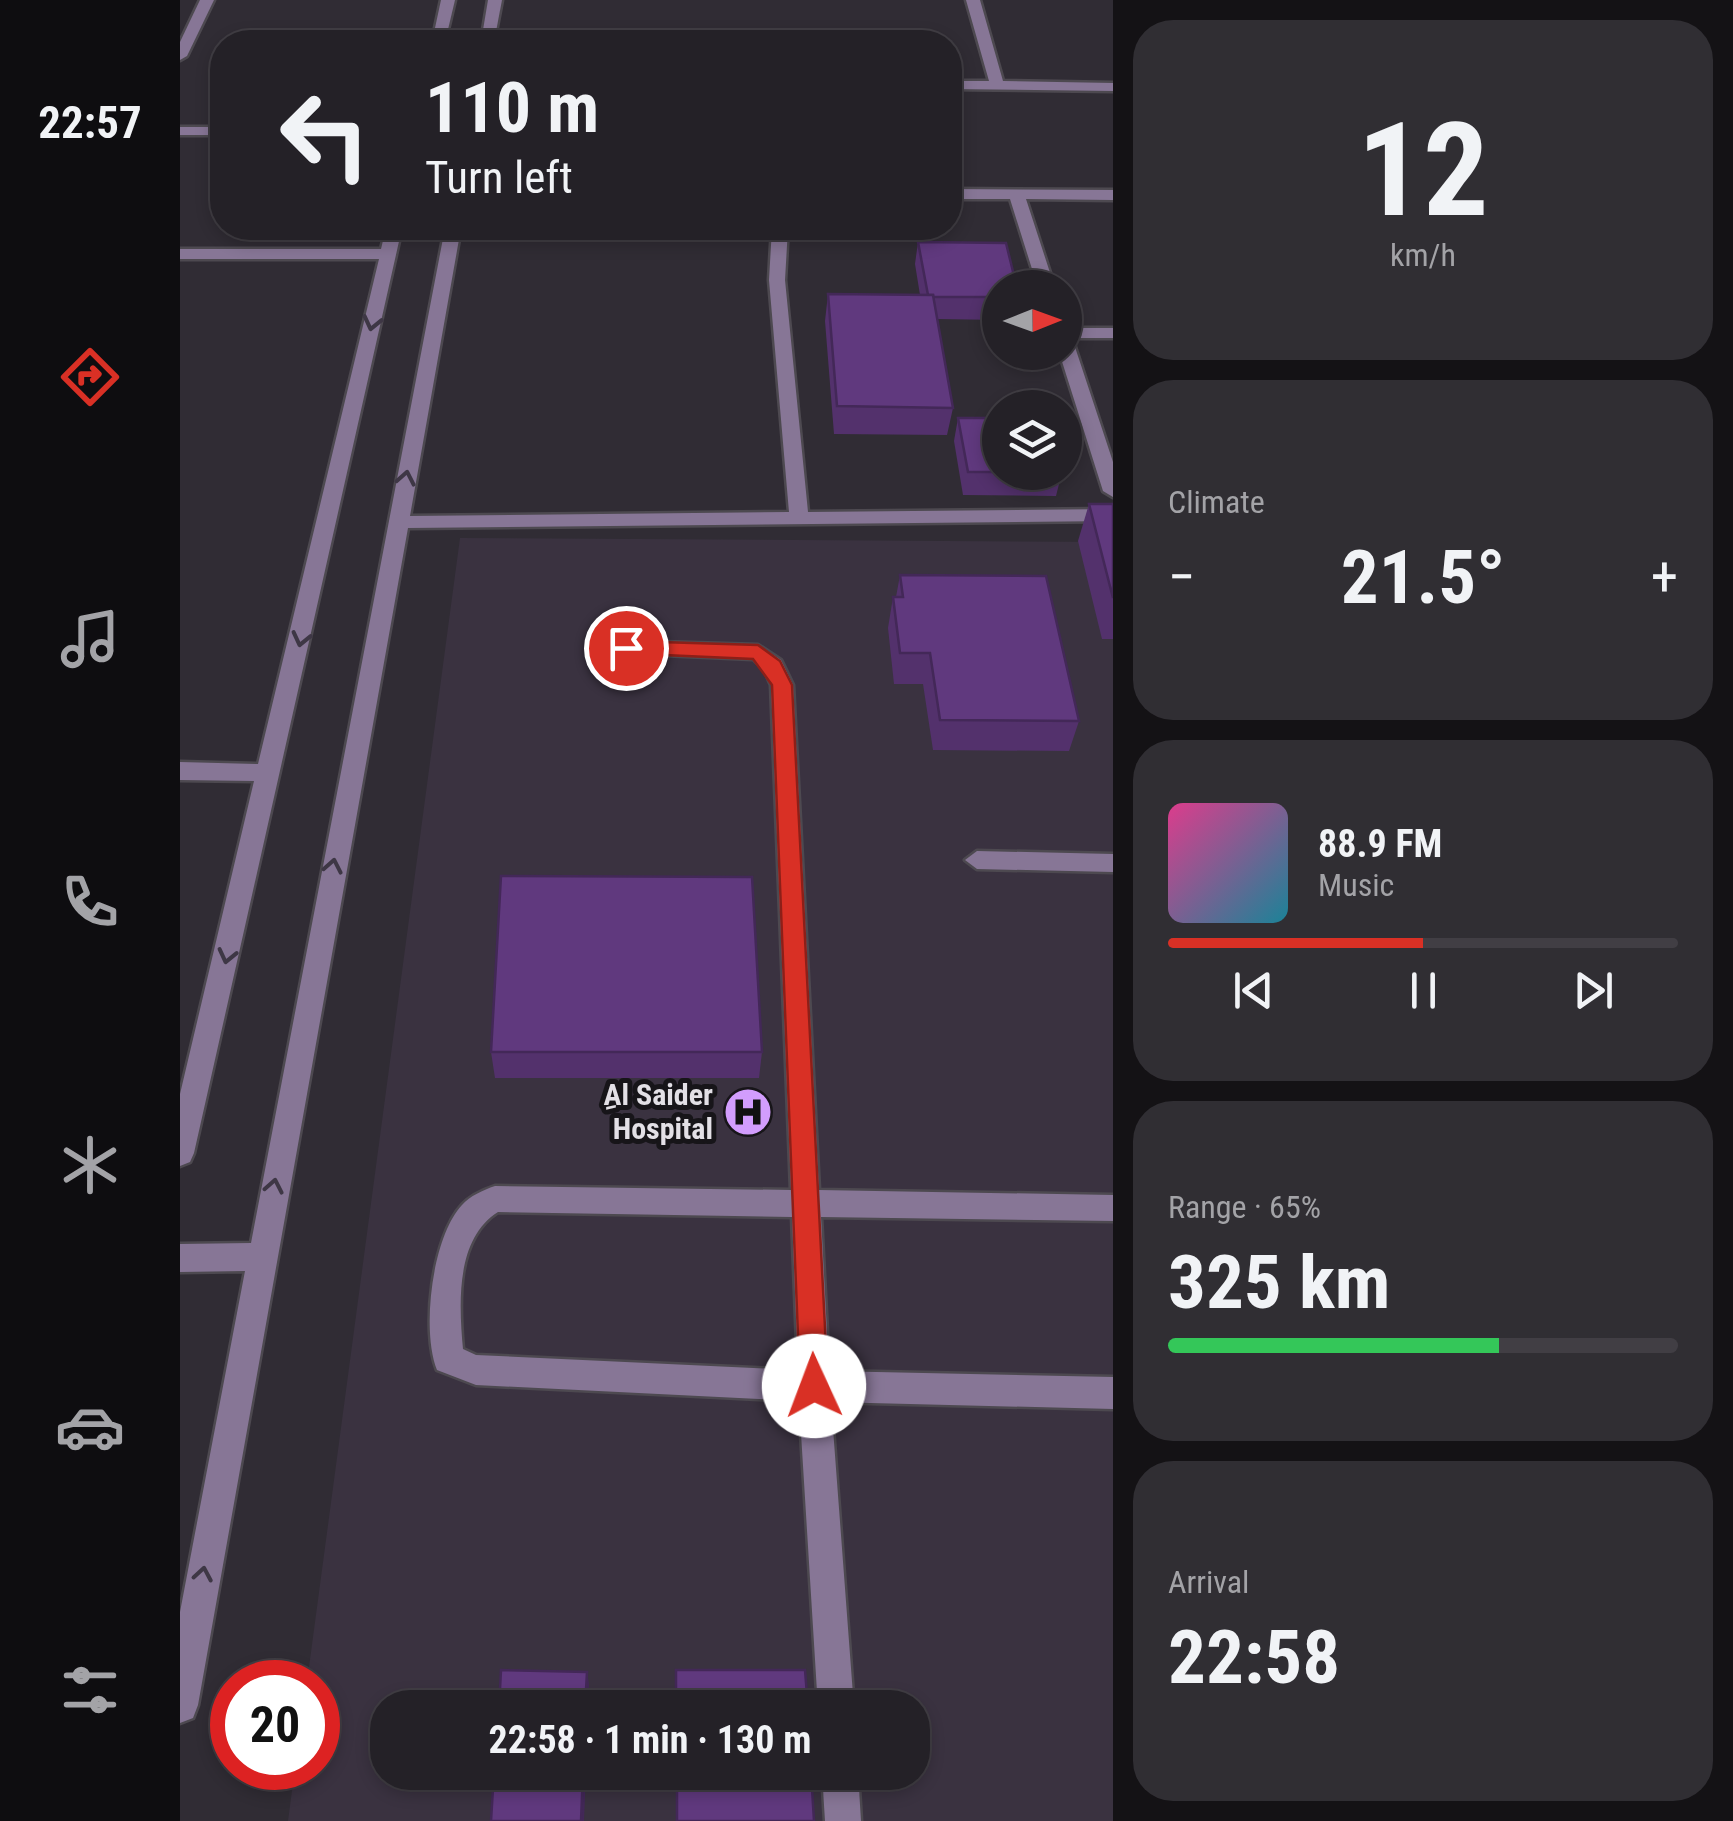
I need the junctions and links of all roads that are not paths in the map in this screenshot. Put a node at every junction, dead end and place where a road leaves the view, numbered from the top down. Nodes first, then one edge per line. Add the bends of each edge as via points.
1 (206, 0) edge
2 (448, 0) edge
3 (495, 0) edge
4 (974, 0) edge
5 (441, 30) edge
6 (489, 30) edge
7 (180, 56) edge
8 (962, 86) edge
9 (998, 86) junction
10 (1113, 87) edge
11 (180, 131) edge
12 (210, 131) edge
13 (962, 194) edge
14 (1016, 195) junction
15 (1113, 196) edge
16 (391, 240) edge
17 (451, 240) edge
18 (780, 240) edge
19 (180, 254) edge
20 (388, 254) junction
21 (1040, 270) edge
22 (1082, 333) edge
23 (1113, 333) edge
24 (1073, 370) edge
25 (1113, 491) edge
26 (1113, 515) edge
27 (799, 518) junction
28 (397, 522) junction
29 (626, 648) dead end
30 (180, 772) edge
31 (270, 773) junction
32 (976, 860) dead end
33 (1113, 863) edge
34 (185, 1110) edge
35 (180, 1154) edge
36 (806, 1200) junction
37 (1113, 1208) edge
38 (260, 1257) junction
39 (180, 1258) edge
40 (814, 1386) junction
41 (1113, 1393) edge
42 (835, 1690) edge
43 (180, 1705) edge
44 (841, 1790) edge
45 (844, 1821) edge

1 - 7 street
2 - 5 street
3 - 6 street
4 - 9 street
8 - 9 street
9 - 10 street
11 - 12 street
13 - 14 street
14 - 15 street
14 - 21 street
16 - 20 street
28 -> 17 street
18 - 27 street
19 - 20 street
20 -> 31 street
22 - 23 street
24 - 25 street
26 - 27 street
27 - 28 street
38 -> 28 street
29 - 36 street via 758,652 782,685
30 - 31 street
31 -> 34 street
32 - 33 street
34 - 35 street
36 - 37 street
36 - 40 street
36 - 40 street via 494,1199 471,1214 456,1242 445,1328 448,1359 476,1370
38 - 39 street
43 -> 38 street
40 - 41 street
40 - 42 street
44 - 45 street

